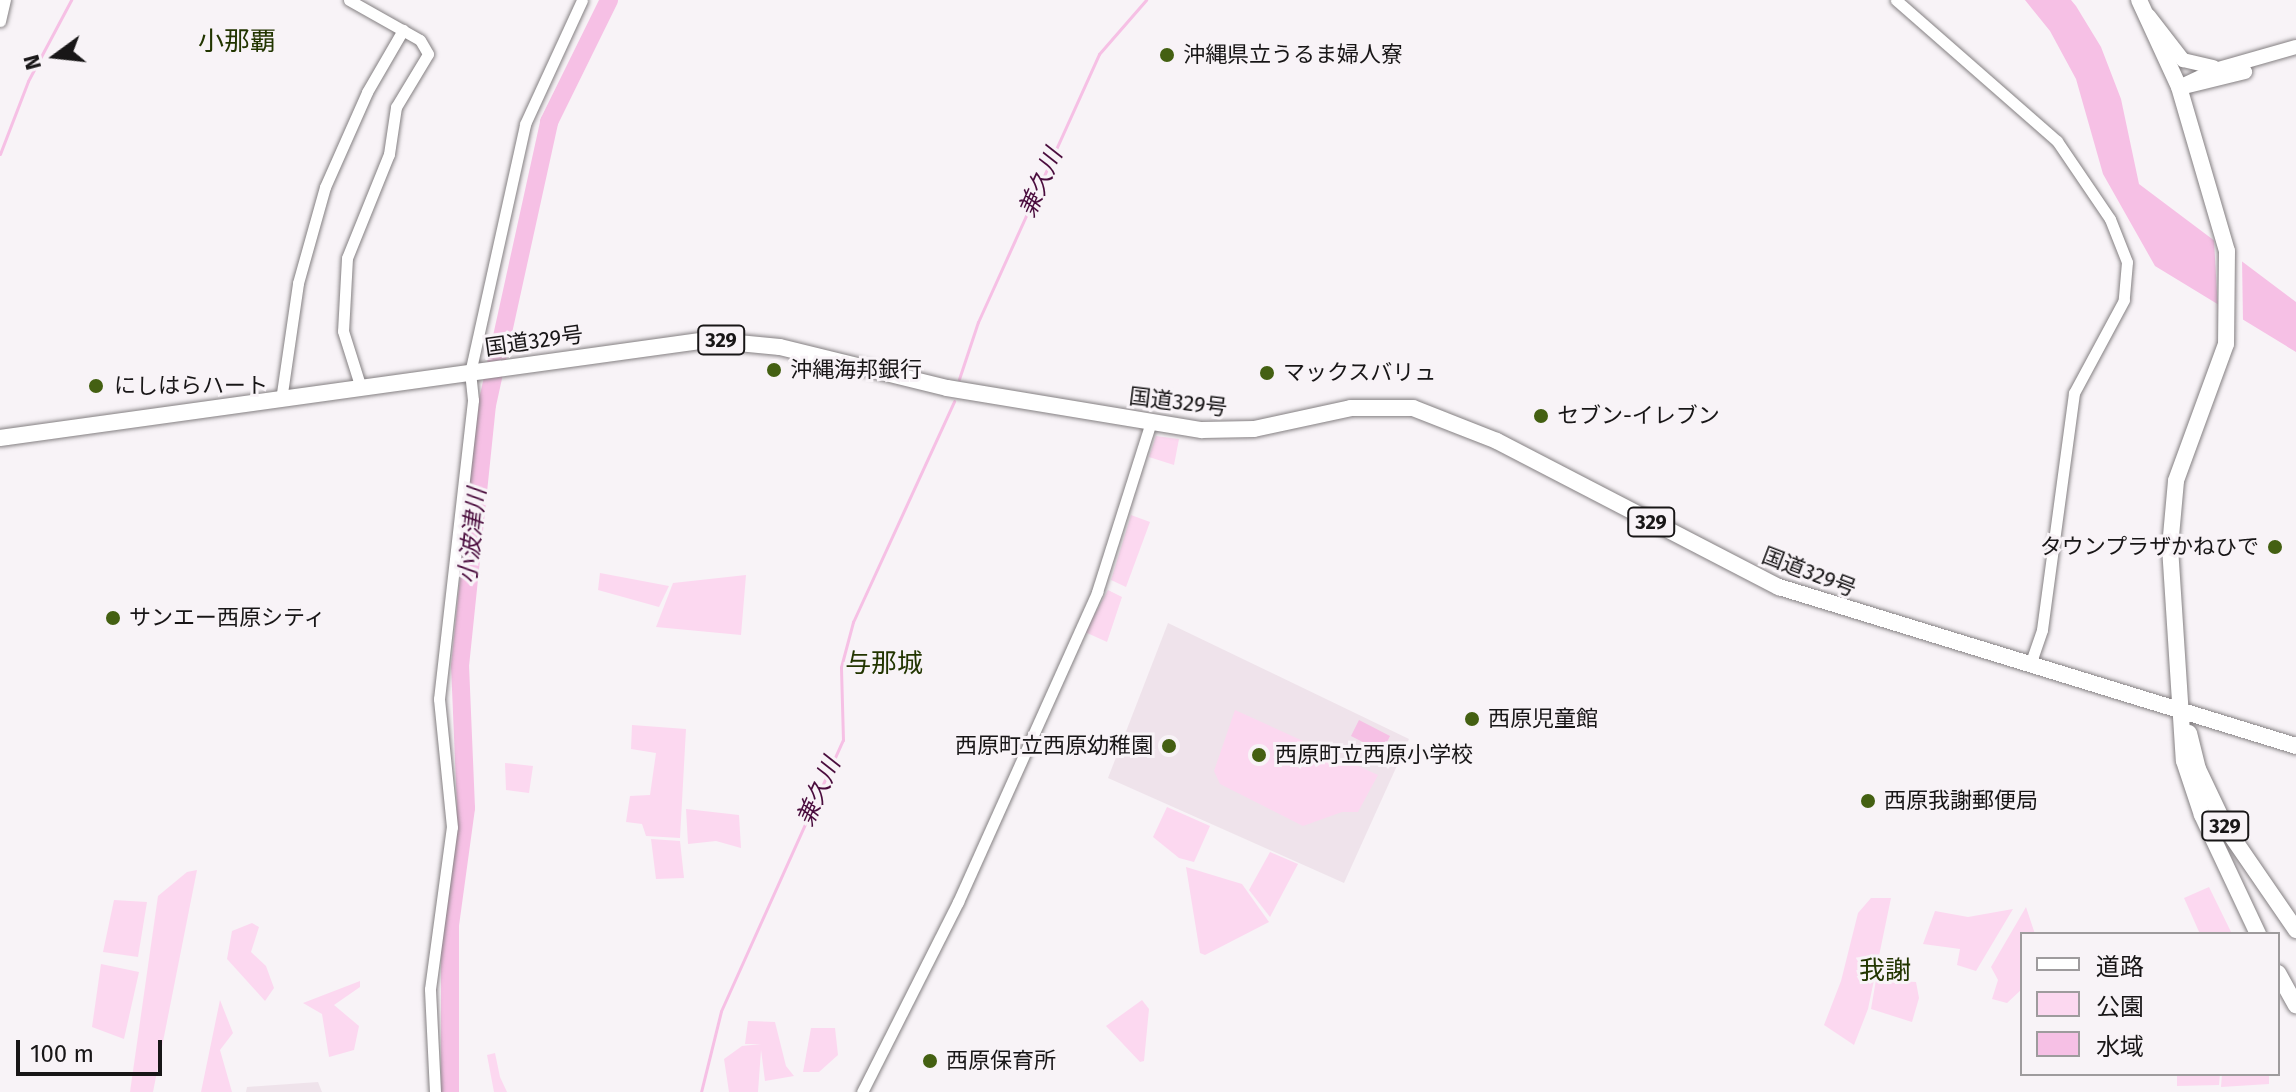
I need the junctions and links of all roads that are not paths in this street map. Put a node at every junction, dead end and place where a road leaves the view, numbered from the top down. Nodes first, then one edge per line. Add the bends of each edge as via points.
1 (5, 0) edge
2 (349, 0) edge
3 (582, 0) edge
4 (1896, 0) edge
5 (2139, 0) edge
6 (2149, 16) junction
7 (0, 21) edge
8 (403, 30) junction
9 (2296, 47) edge
10 (2296, 57) edge
11 (2234, 66) junction
12 (2179, 87) junction
13 (470, 373) junction
14 (361, 388) junction
15 (281, 400) junction
16 (1151, 422) junction
17 (0, 438) edge
18 (2031, 662) junction
19 (2180, 710) junction
20 (2296, 746) edge
21 (2296, 930) edge
22 (2257, 932) edge
23 (2280, 977) edge
24 (2296, 1005) edge
25 (435, 1092) edge
26 (862, 1092) edge

1 - 7 street
2 - 8 street
3 - 13 street via 525,124
4 - 18 street via 2057,141 2110,219 2127,262 2124,300 2074,393 2042,630
5 - 6 highway, 329
6 - 11 main road via 2191,65
6 - 12 highway, 329
8 - 14 street via 420,40 427,60 396,107 389,154 347,258 342,290 343,331
8 - 15 street via 351,126 317,210 298,283
9 - 11 main road
10 - 12 main road
11 - 12 main road
12 - 19 highway, 329 via 2227,251 2228,324 2222,365 2184,452 2172,505
13 - 14 highway, 国道329号 / 329
13 - 16 highway, 国道329号 / 329 via 734,340 947,388
13 - 25 street via 472,409 439,686 452,827 429,1001
14 - 15 highway, 国道329号 / 329
15 - 17 highway, 国道329号 / 329
16 - 18 highway, 国道329号 / 329 via 1236,431 1351,408 1424,411 1497,441 1779,587
16 - 26 street via 1097,592 958,902
18 - 19 highway, 国道329号 / 329
19 - 20 highway, 国道329号 / 329
19 - 21 highway, 329 via 2198,769 2226,828
19 - 22 highway, 329 via 2188,780
23 - 24 highway

